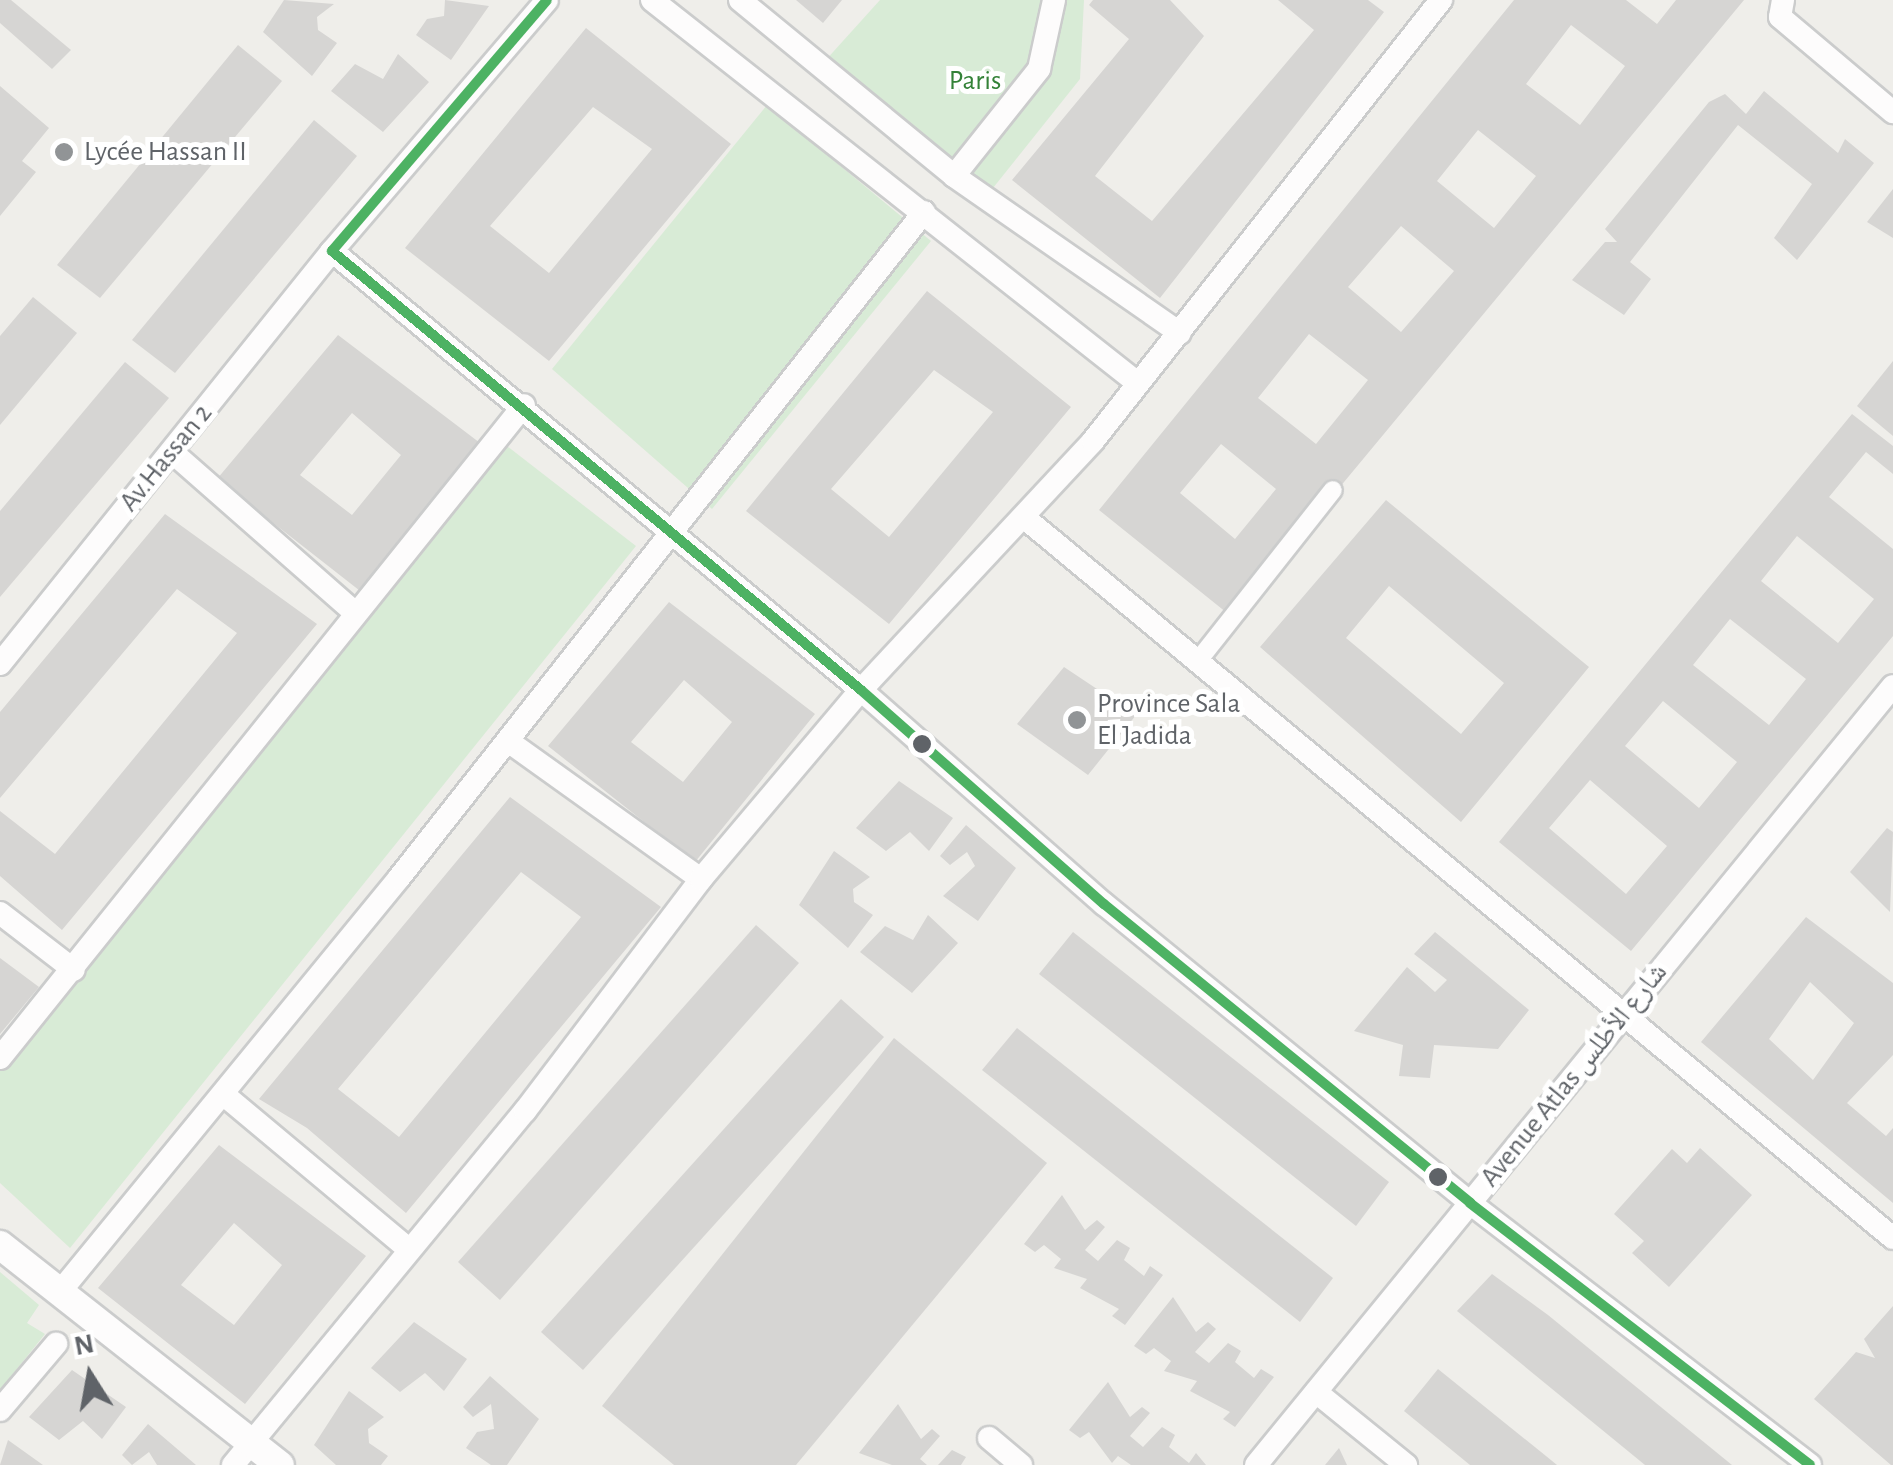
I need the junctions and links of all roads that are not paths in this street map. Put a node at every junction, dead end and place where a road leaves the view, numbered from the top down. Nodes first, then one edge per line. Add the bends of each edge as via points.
1 (547, 0) edge
2 (652, 0) edge
3 (740, 0) edge
4 (1054, 0) edge
5 (1442, 0) edge
6 (1783, 0) edge
7 (1893, 112) edge
8 (954, 176) junction
9 (924, 212) junction
10 (332, 251) junction
11 (1180, 333) junction
12 (1135, 382) junction
13 (524, 406) junction
14 (172, 452) junction
15 (1333, 490) dead end
16 (1026, 519) junction
17 (674, 532) junction
18 (352, 610) junction
19 (1197, 662) junction
20 (0, 664) edge
21 (1893, 686) edge
22 (861, 690) junction
23 (508, 741) junction
24 (701, 879) junction
25 (0, 912) edge
26 (74, 970) junction
27 (1623, 1016) junction
28 (0, 1058) edge
29 (223, 1094) junction
30 (1470, 1203) junction
31 (1893, 1238) edge
32 (0, 1245) edge
33 (406, 1247) junction
34 (59, 1292) junction
35 (56, 1344) dead end
36 (1316, 1392) junction
37 (0, 1410) edge
38 (989, 1438) dead end
39 (251, 1441) junction
40 (233, 1465) edge
41 (280, 1465) edge
42 (1021, 1465) edge
43 (1256, 1465) edge
44 (1406, 1465) edge
45 (1810, 1465) edge

1 - 10 street, Av.Hassan 2
2 - 9 street
3 - 8 street
4 - 8 street via 1038,69
5 - 11 street
6 - 7 street via 1780,18
8 - 11 street
9 - 12 street
9 - 17 street
10 - 13 street
10 - 14 street, Av.Hassan 2
11 - 12 street
12 - 16 street
13 - 17 street
13 - 18 street
14 - 18 street
14 - 20 street, Av.Hassan 2
15 - 19 street
16 - 19 street
16 - 22 street
17 - 22 street
17 - 23 street
18 - 26 street
19 - 27 street
21 - 27 street, Avenue Atlas شارع الأطلس
22 - 24 street
22 - 30 street via 1104,904
23 - 24 street
23 - 29 street
24 - 33 street via 525,1110
25 - 26 street
26 - 28 street
27 - 30 street, Avenue Atlas شارع الأطلس
27 - 31 street
29 - 33 street
29 - 34 street
30 - 36 street, Avenue Atlas شارع الأطلس
30 - 45 street
32 - 34 street
33 - 39 street
34 - 39 street
35 - 37 street
36 - 43 street, Avenue Atlas شارع الأطلس
36 - 44 street
38 - 42 street
39 - 40 street
39 - 41 street

